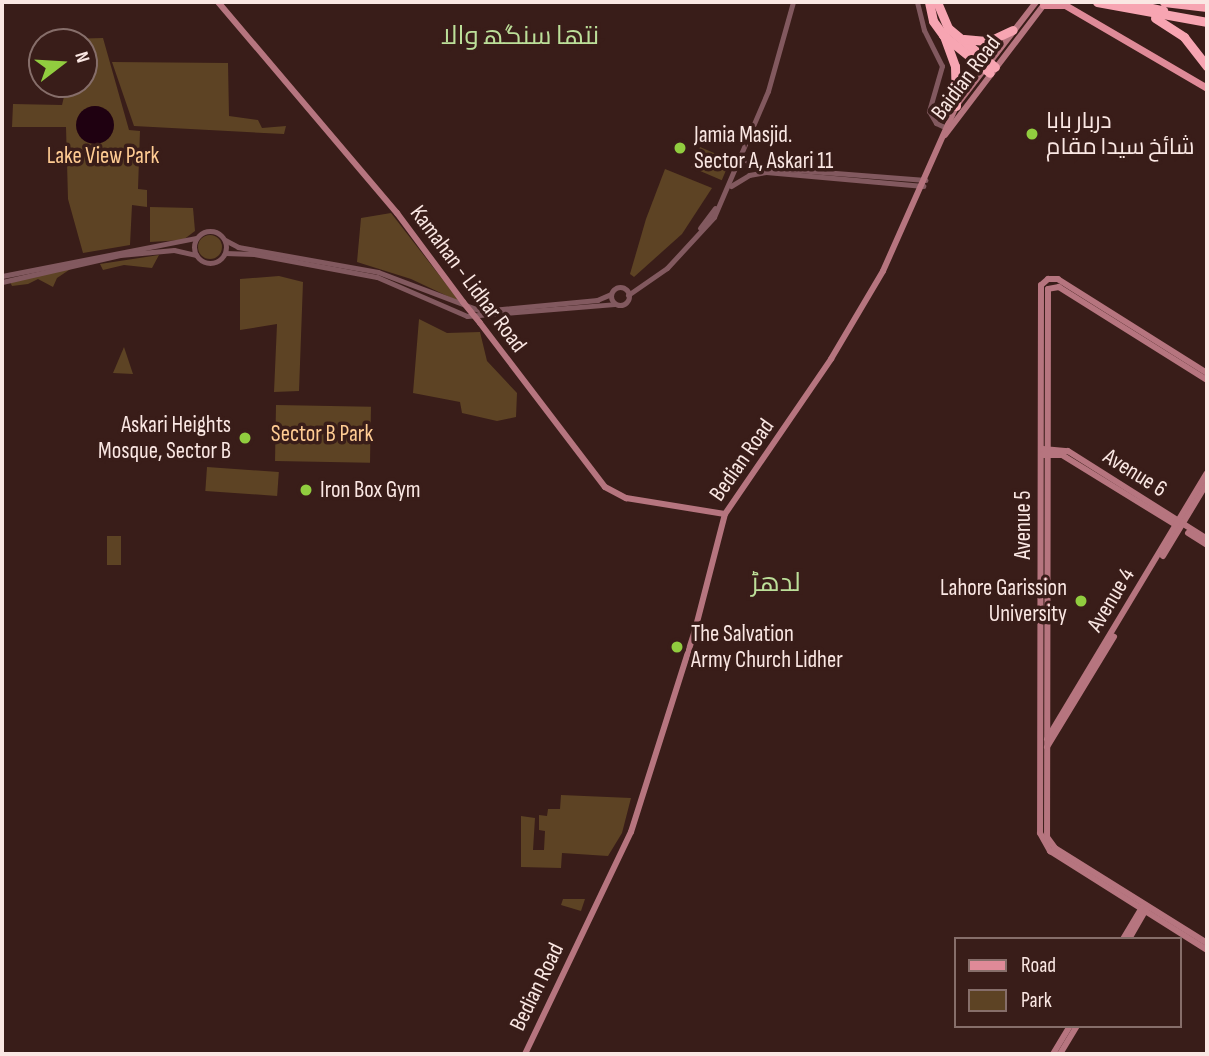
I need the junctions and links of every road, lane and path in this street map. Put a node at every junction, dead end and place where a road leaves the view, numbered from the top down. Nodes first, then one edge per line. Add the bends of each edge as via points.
1 (218, 2) edge
2 (792, 2) edge
3 (917, 2) edge
4 (929, 2) edge
5 (937, 2) edge
6 (1097, 2) edge
7 (1124, 2) edge
8 (1164, 2) edge
9 (1042, 3) edge
10 (1146, 14) junction
11 (1206, 14) edge
12 (1013, 30) junction
13 (943, 36) junction
14 (959, 38) junction
15 (1207, 66) edge
16 (989, 67) junction
17 (1207, 89) edge
18 (954, 109) junction
19 (944, 124) junction
20 (741, 157) junction
21 (766, 170) junction
22 (736, 175) junction
23 (924, 183) junction
24 (196, 238) junction
25 (225, 240) junction
26 (225, 253) junction
27 (196, 256) junction
28 (356, 271) junction
29 (2, 276) edge
30 (2, 282) edge
31 (628, 293) junction
32 (611, 294) junction
33 (615, 303) junction
34 (1207, 373) edge
35 (1207, 380) edge
36 (1043, 452) junction
37 (1207, 473) edge
38 (1207, 483) edge
39 (1185, 512) junction
40 (725, 514) junction
41 (1166, 517) junction
42 (1175, 533) junction
43 (1192, 533) junction
44 (1207, 539) edge
45 (1207, 545) edge
46 (1044, 743) junction
47 (1145, 907) junction
48 (1124, 937) edge
49 (1130, 937) edge
50 (1207, 943) edge
51 (1207, 950) edge
52 (1069, 1028) edge
53 (1076, 1028) edge
54 (525, 1054) edge
55 (1053, 1054) edge
56 (1060, 1054) edge

1 - 40 main road, Kamahan - Lidhar Road, bridge via 405,223 609,490 651,503
2 - 20 street
3 - 19 street via 924,30 942,66 942,77 928,103
4 - 13 highway via 933,21
5 - 14 highway via 944,23
6 - 10 highway
7 - 11 highway
8 - 11 highway
9 - 12 main road, Bedian Road
9 - 16 main road, Baidian Road
9 - 17 main road via 1065,5
10 - 11 highway
10 - 15 highway via 1177,31
12 - 14 highway via 989,41
12 - 16 main road, Bedian Road
13 - 16 highway
13 - 18 highway via 955,66
14 - 16 highway
16 - 18 main road, Bedian Road
16 - 19 main road, Baidian Road
18 - 19 main road, Bedian Road
19 - 23 main road, Bedian Road
20 - 21 street
20 - 22 street
21 - 22 street
21 - 23 street
22 - 31 street via 690,241
22 - 31 street via 693,243
23 - 40 main road, Bedian Road via 848,332
24 - 25 street via 213,231
24 - 27 street
24 - 29 street
25 - 26 street
25 - 28 street
26 - 27 street via 210,263
26 - 28 street
27 - 30 street via 174,250 120,255
28 - 32 street via 411,283 481,311 597,300
28 - 33 street via 479,317
31 - 32 street via 617,288
31 - 33 street via 626,302
32 - 33 street
34 - 36 main road, Avenue 5 via 1062,281 1048,279 1041,289
35 - 36 main road, Avenue 5 via 1052,286 1047,292
36 - 41 main road, Avenue 6 via 1066,450
36 - 46 main road, Avenue 5
37 - 39 main road, Avenue 4
38 - 39 main road, Avenue 4
39 - 41 main road
39 - 42 main road, Avenue 4
39 - 43 main road
40 - 54 main road, Bedian Road via 695,630 631,832
41 - 42 main road
41 - 42 main road, Avenue 6
42 - 43 main road, Avenue 6
42 - 43 main road
42 - 46 main road, Avenue 4
43 - 44 main road, Avenue 6
43 - 45 main road, Avenue 6
46 - 47 main road, Avenue 5 via 1040,833 1047,848
47 - 48 main road
47 - 49 main road
47 - 50 main road
47 - 51 main road
52 - 55 main road
53 - 56 main road

